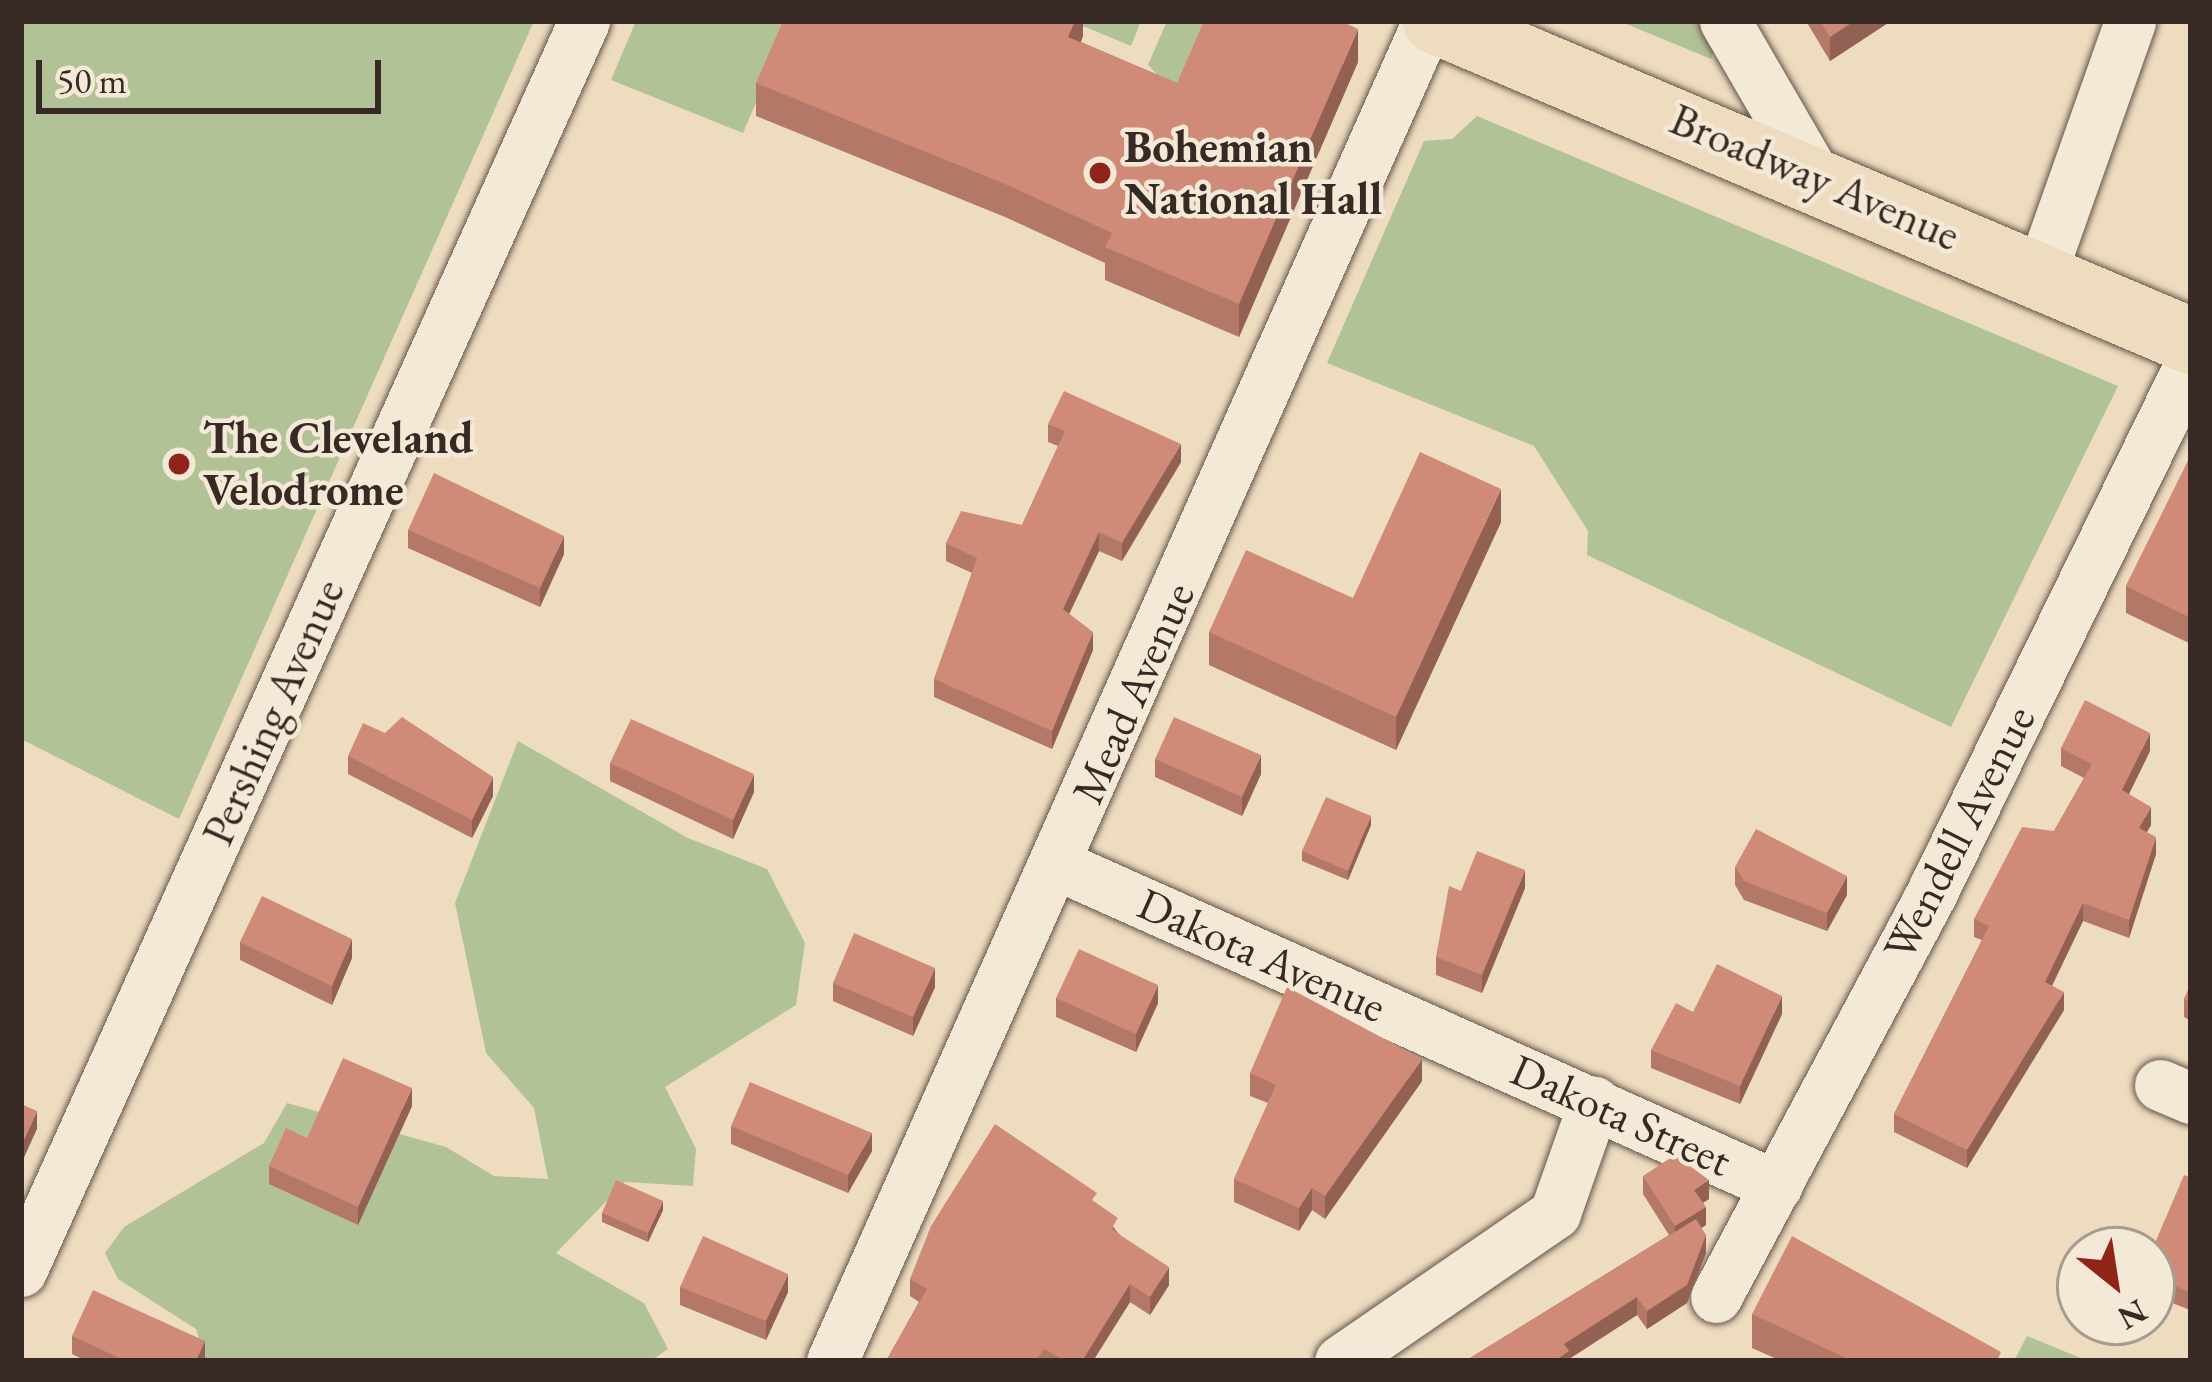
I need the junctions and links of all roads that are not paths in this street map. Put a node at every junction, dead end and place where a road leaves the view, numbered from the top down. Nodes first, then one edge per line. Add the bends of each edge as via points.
1 (584, 21) edge
2 (1432, 21) edge
3 (1725, 21) edge
4 (2130, 21) edge
5 (1813, 173) junction
6 (2041, 274) junction
7 (2191, 341) edge
8 (2191, 362) edge
9 (1058, 865) junction
10 (1465, 1046) joint
11 (1594, 1102) junction
12 (1777, 1186) junction
13 (21, 1271) edge
14 (1716, 1298) dead end
15 (1366, 1354) edge
16 (832, 1361) edge

1 - 13 street, Pershing Avenue
2 - 5 main road, Broadway Avenue
2 - 9 street, Mead Avenue
3 - 5 street
4 - 6 street
5 - 6 main road, Broadway Avenue
6 - 7 main road, Broadway Avenue
8 - 12 street, Wendell Avenue
9 - 10 street, Dakota Avenue
9 - 16 street, Mead Avenue
10 - 11 street, Dakota Street
11 - 12 street, Dakota Street
11 - 15 street via 1555,1213
12 - 14 street, Wendell Avenue

